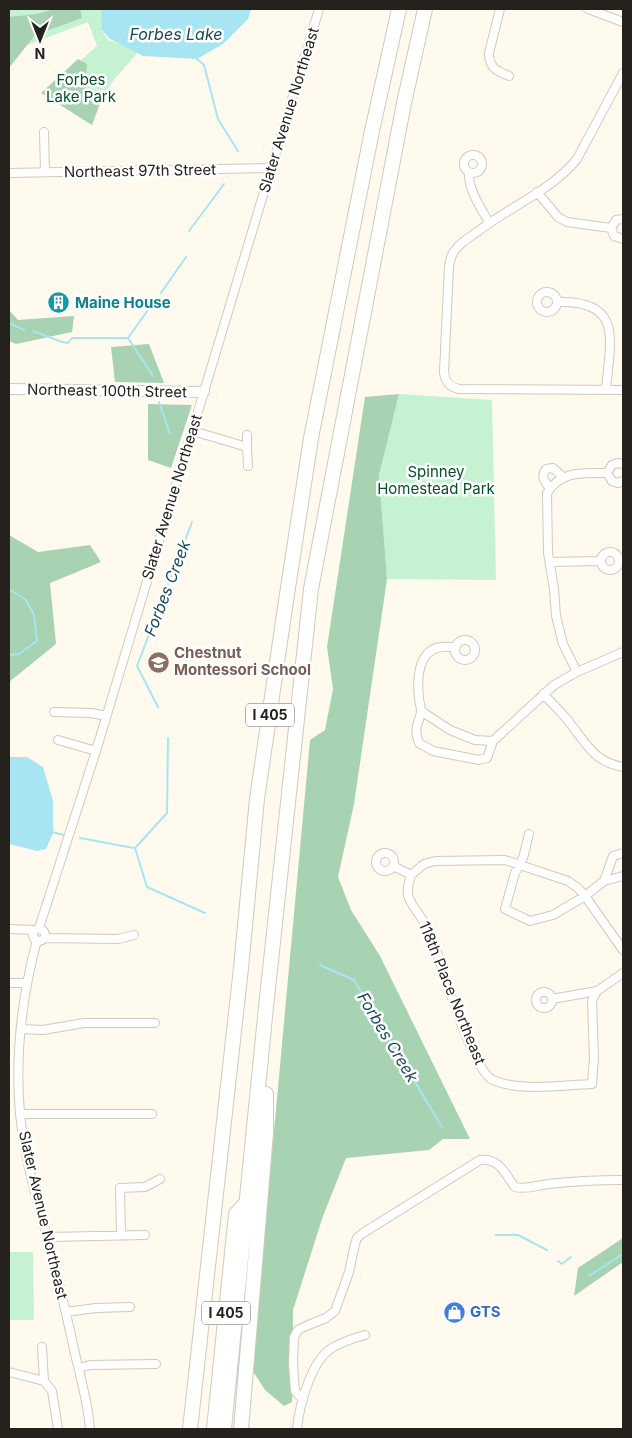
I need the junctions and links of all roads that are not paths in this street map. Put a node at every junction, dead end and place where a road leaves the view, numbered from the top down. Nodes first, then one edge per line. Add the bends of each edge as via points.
1 (319, 9) edge
2 (399, 9) edge
3 (425, 9) edge
4 (500, 9) edge
5 (588, 9) edge
6 (623, 22) edge
7 (623, 73) edge
8 (509, 76) dead end
9 (44, 132) dead end
10 (271, 168) junction
11 (44, 172) junction
12 (9, 173) edge
13 (470, 173) dead end
14 (538, 192) junction
15 (623, 219) edge
16 (490, 222) junction
17 (611, 228) junction
18 (623, 239) edge
19 (558, 302) dead end
20 (9, 389) edge
21 (606, 390) junction
22 (623, 390) edge
23 (204, 392) junction
24 (193, 431) junction
25 (247, 435) dead end
26 (247, 447) junction
27 (623, 464) edge
28 (248, 466) dead end
29 (607, 473) junction
30 (623, 481) edge
31 (556, 482) junction
32 (601, 561) dead end
33 (550, 562) junction
34 (455, 648) dead end
35 (623, 652) edge
36 (576, 672) junction
37 (543, 694) junction
38 (421, 711) junction
39 (54, 712) dead end
40 (106, 716) junction
41 (58, 740) dead end
42 (493, 741) junction
43 (96, 751) junction
44 (623, 767) edge
45 (528, 834) dead end
46 (623, 853) edge
47 (521, 865) junction
48 (393, 866) dead end
49 (411, 875) junction
50 (623, 876) edge
51 (604, 880) junction
52 (585, 896) junction
53 (9, 929) edge
54 (37, 929) junction
55 (134, 935) dead end
56 (41, 939) junction
57 (623, 950) edge
58 (623, 974) edge
59 (9, 983) edge
60 (26, 983) junction
61 (597, 992) junction
62 (552, 999) dead end
63 (266, 1007) junction
64 (155, 1023) dead end
65 (21, 1029) junction
66 (20, 1114) junction
67 (152, 1114) dead end
68 (160, 1179) dead end
69 (623, 1180) edge
70 (248, 1201) junction
71 (145, 1235) dead end
72 (121, 1236) junction
73 (47, 1237) junction
74 (130, 1307) dead end
75 (66, 1312) junction
76 (365, 1335) dead end
77 (42, 1347) dead end
78 (156, 1364) dead end
79 (78, 1368) junction
80 (9, 1372) edge
81 (44, 1381) junction
82 (302, 1400) junction
83 (58, 1429) edge
84 (90, 1429) edge
85 (190, 1429) edge
86 (214, 1429) edge
87 (224, 1429) edge
88 (241, 1429) edge
89 (297, 1429) edge

1 - 10 street, Slater Avenue Northeast
2 - 85 highway, I 405 via 311,438 257,799
3 - 63 highway, I 405 via 311,589
4 - 8 street via 489,59 494,70
5 - 6 street
7 - 14 street via 577,159 568,170
9 - 11 street
10 - 11 street, Northeast 97th Street
10 - 23 street, Slater Avenue Northeast
11 - 12 street, Northeast 97th Street
13 - 16 street via 472,188
14 - 16 street
14 - 17 street via 558,217 568,222
15 - 17 street via 616,220
16 - 21 street via 457,247 451,256 444,372 447,382 459,389
17 - 18 street via 614,236
19 - 21 street via 592,306 606,319 611,337
20 - 23 street, Northeast 100th Street
21 - 22 street
23 - 24 street, Slater Avenue Northeast
24 - 26 street
24 - 40 street, Slater Avenue Northeast
25 - 26 street
26 - 28 street
27 - 29 street via 614,463
29 - 30 street via 612,481
29 - 31 street via 576,473
31 - 31 street via 543,478 546,469 556,469
31 - 33 street via 547,493
32 - 33 street
33 - 36 street via 559,632
34 - 38 street via 435,647 422,659 418,687
35 - 36 street
36 - 37 street
37 - 42 street
37 - 44 street via 596,755
38 - 42 street via 443,726 475,740
38 - 42 street via 416,735 419,743 433,751 480,760 487,758
39 - 40 street
40 - 43 street, Slater Avenue Northeast
41 - 43 street
43 - 54 street, Slater Avenue Northeast
45 - 47 street
46 - 51 street via 613,856
47 - 49 street via 506,860 435,861 424,864
47 - 52 street via 568,882
47 - 52 street via 515,873 505,909 530,921 553,915
48 - 49 street
49 - 61 street, 118th Place Northeast via 409,898 430,930 471,1050 492,1080 527,1086 592,1084 592,1001
50 - 51 street
51 - 52 street
52 - 57 street
53 - 54 street
54 - 56 street via 34,935
55 - 56 street via 118,939
56 - 60 street, Slater Avenue Northeast
58 - 61 street
59 - 60 street
60 - 65 street, Slater Avenue Northeast
61 - 62 street
63 - 70 highway, I 405
63 - 88 highway via 266,1133
64 - 65 street via 84,1023 43,1030
65 - 66 street, Slater Avenue Northeast
66 - 67 street
66 - 73 street, Slater Avenue Northeast via 29,1167
68 - 72 street via 146,1187 120,1188
69 - 82 street via 554,1183 524,1189 515,1187 493,1161 480,1160 363,1233 357,1238 335,1311 298,1330 294,1337 295,1391
70 - 86 highway, I 405 via 236,1214
70 - 87 highway, I 405
71 - 72 street
72 - 73 street
73 - 75 street, Slater Avenue Northeast
74 - 75 street
75 - 79 street, Slater Avenue Northeast
76 - 82 street via 330,1348 311,1376
77 - 81 street
78 - 79 street
79 - 84 street, Slater Avenue Northeast
80 - 81 street
81 - 83 street via 52,1391
82 - 89 street

